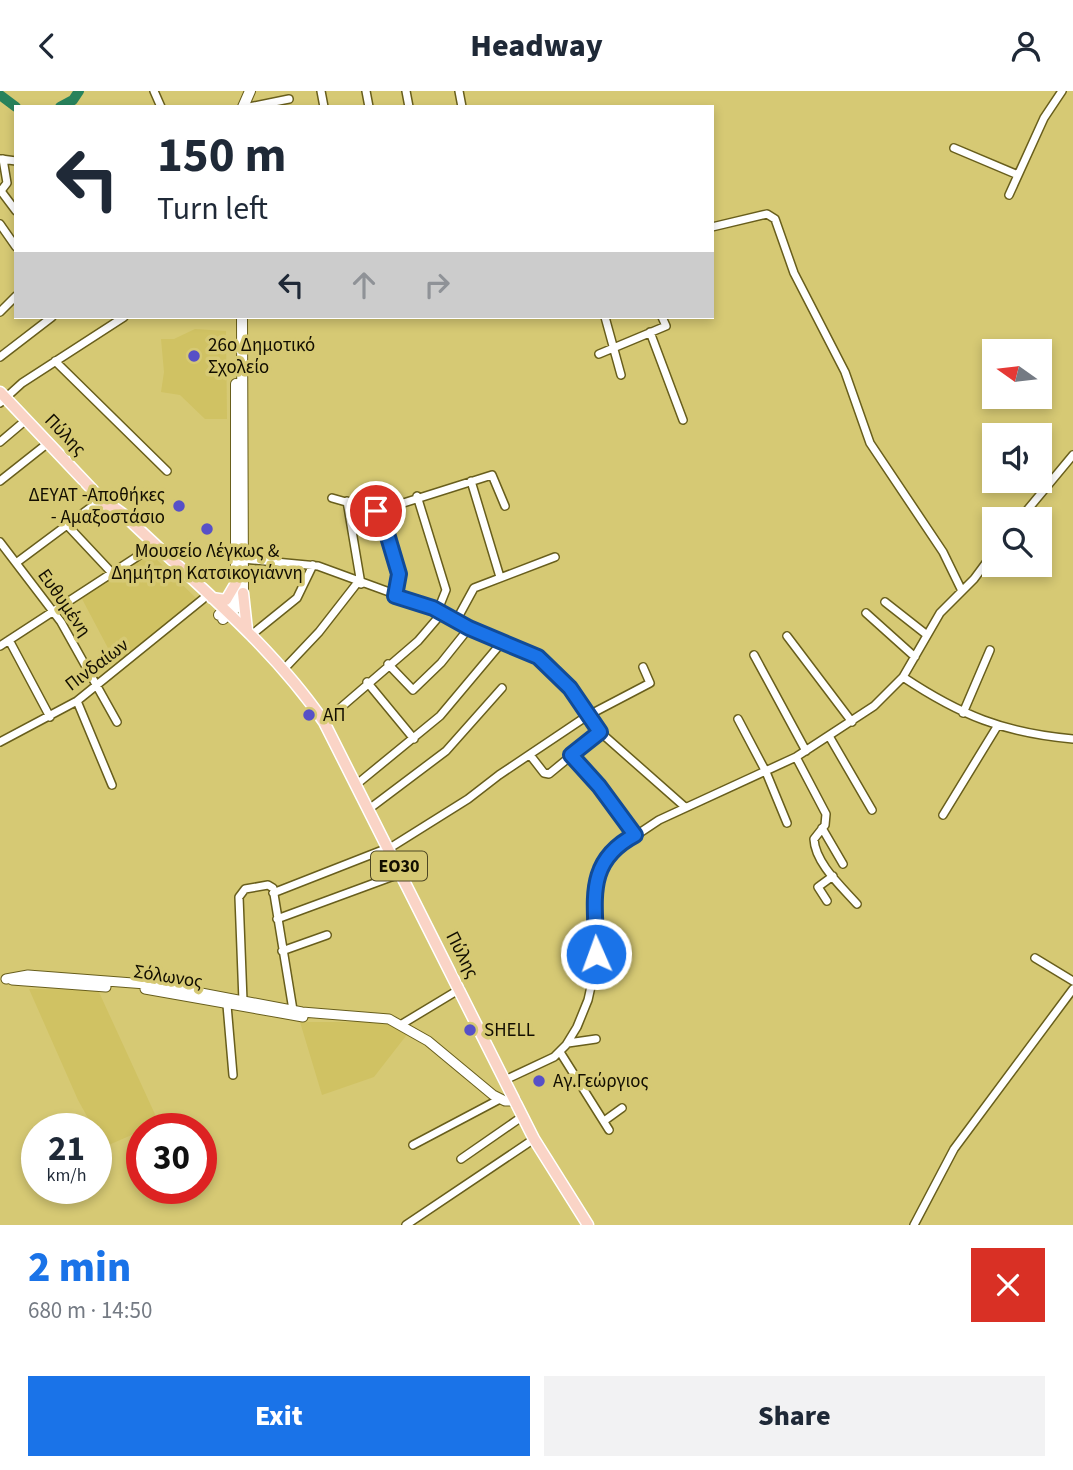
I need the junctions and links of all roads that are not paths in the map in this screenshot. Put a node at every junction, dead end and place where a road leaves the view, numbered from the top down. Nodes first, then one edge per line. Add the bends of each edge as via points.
1 (1062, 91) edge
2 (289, 99) dead end
3 (259, 105) edge
4 (954, 148) dead end
5 (1, 159) edge
6 (1018, 175) junction
7 (0, 192) edge
8 (1009, 195) dead end
9 (14, 209) edge
10 (2, 225) edge
11 (714, 226) edge
12 (14, 244) edge
13 (14, 298) edge
14 (0, 312) edge
15 (49, 319) edge
16 (121, 319) edge
17 (236, 319) edge
18 (242, 319) edge
19 (606, 319) edge
20 (663, 319) edge
21 (650, 332) junction
22 (613, 348) junction
23 (599, 354) dead end
24 (0, 357) edge
25 (55, 362) junction
26 (621, 375) dead end
27 (2, 398) edge
28 (26, 420) junction
29 (683, 420) dead end
30 (0, 442) edge
31 (48, 443) junction
32 (1073, 456) edge
33 (167, 471) dead end
34 (0, 481) edge
35 (471, 481) junction
36 (417, 496) junction
37 (332, 498) dead end
38 (104, 500) junction
39 (347, 501) junction
40 (505, 506) dead end
41 (1031, 507) edge
42 (380, 510) junction
43 (67, 525) junction
44 (0, 542) edge
45 (152, 547) junction
46 (555, 557) dead end
47 (242, 559) junction
48 (16, 563) junction
49 (313, 565) junction
50 (982, 567) edge
51 (112, 573) junction
52 (500, 577) junction
53 (236, 583) junction
54 (359, 583) junction
55 (962, 591) junction
56 (243, 593) junction
57 (395, 596) junction
58 (207, 599) junction
59 (885, 602) dead end
60 (54, 611) junction
61 (440, 612) junction
62 (866, 613) dead end
63 (224, 615) junction
64 (456, 621) junction
65 (469, 628) junction
66 (249, 635) junction
67 (928, 635) junction
68 (787, 636) dead end
69 (9, 640) junction
70 (503, 641) junction
71 (0, 646) edge
72 (990, 650) dead end
73 (754, 655) dead end
74 (915, 657) junction
75 (388, 664) junction
76 (643, 667) dead end
77 (283, 670) junction
78 (903, 677) junction
79 (367, 682) junction
80 (97, 687) junction
81 (502, 688) dead end
82 (307, 699) junction
83 (77, 701) junction
84 (962, 713) junction
85 (587, 716) junction
86 (50, 717) junction
87 (738, 719) dead end
88 (117, 722) dead end
89 (324, 722) junction
90 (852, 722) junction
91 (998, 725) junction
92 (600, 732) junction
93 (829, 736) junction
94 (414, 739) junction
95 (1073, 739) edge
96 (0, 742) edge
97 (806, 751) junction
98 (530, 755) junction
99 (571, 755) junction
100 (796, 757) junction
101 (766, 772) junction
102 (357, 784) junction
103 (112, 785) dead end
104 (685, 807) junction
105 (369, 809) junction
106 (872, 810) dead end
107 (943, 815) dead end
108 (787, 823) dead end
109 (822, 828) junction
110 (635, 835) junction
111 (389, 848) junction
112 (844, 864) dead end
113 (402, 873) junction
114 (833, 876) junction
115 (274, 893) junction
116 (827, 901) dead end
117 (857, 904) dead end
118 (276, 915) junction
119 (327, 935) dead end
120 (282, 951) junction
121 (1035, 958) dead end
122 (3, 979) edge
123 (1073, 981) edge
124 (460, 989) junction
125 (1073, 989) edge
126 (243, 1001) junction
127 (228, 1005) junction
128 (293, 1010) junction
129 (323, 1014) junction
130 (402, 1024) junction
131 (596, 1039) dead end
132 (568, 1043) junction
133 (560, 1052) junction
134 (233, 1075) dead end
135 (505, 1080) junction
136 (500, 1099) junction
137 (516, 1101) junction
138 (622, 1108) dead end
139 (523, 1116) junction
140 (604, 1121) junction
141 (609, 1130) dead end
142 (534, 1139) junction
143 (412, 1145) dead end
144 (461, 1159) dead end
145 (418, 1221) edge
146 (406, 1225) edge
147 (588, 1225) edge
148 (914, 1225) edge

1 - 6 street via 1046,113
2 - 3 street
4 - 6 street
5 - 7 street via 7,183
6 - 8 street
7 - 9 street
10 - 12 street
11 - 55 street via 767,214 775,219 794,273 845,372 870,443 943,552
13 - 14 street
15 - 24 street
16 - 25 street
17 - 53 main road
18 - 47 main road
19 - 22 street
20 - 21 street via 666,326
21 - 22 street
21 - 29 street
22 - 23 street
22 - 26 street
25 - 27 street
25 - 33 street
27 - 28 main road, Πύλης / ΕΟ30
28 - 30 street
28 - 31 main road, Πύλης / ΕΟ30
31 - 34 street
31 - 38 main road, Πύλης / ΕΟ30
32 - 41 street
35 - 36 street
35 - 40 street via 492,475
35 - 52 street
36 - 42 street
36 - 61 street via 446,590
37 - 39 street
38 - 43 street
38 - 45 main road, Πύλης / ΕΟ30
39 - 42 street
39 - 54 street
42 - 57 street via 399,574
43 - 48 street
43 - 51 street
44 - 48 street, Ευθυμένη
45 - 51 street
45 - 58 main road, Πύλης / ΕΟ30
46 - 52 street
47 - 49 street
47 - 56 main road
48 - 60 street, Ευθυμένη
49 - 54 street
49 - 66 street via 297,598
50 - 55 street
51 - 60 street
52 - 64 street via 470,591
53 - 58 main road via 226,600
53 - 63 main road
54 - 57 street
54 - 77 street
55 - 67 street via 940,613
56 - 63 main road via 238,606
56 - 66 main road via 243,619
57 - 61 street
58 - 63 main road, Πύλης / ΕΟ30
58 - 80 street, Πινδαίων
59 - 67 street
60 - 69 street
60 - 80 street, Ευθυμένη
61 - 64 street
61 - 75 street via 418,641
62 - 74 street
63 - 66 main road, Πύλης / ΕΟ30
63 - 82 main road, Πύλης / ΕΟ30
64 - 65 street
65 - 70 street
65 - 75 street via 413,690
66 - 77 main road, Πύλης / ΕΟ30
67 - 74 street
68 - 90 street
69 - 71 street
69 - 86 street
70 - 85 street via 552,667
70 - 94 street via 449,706
72 - 84 street
73 - 97 street
74 - 78 street
75 - 79 street
76 - 85 street via 650,683
77 - 82 main road, Πύλης / ΕΟ30
78 - 84 street
78 - 90 street
79 - 89 street
79 - 94 street
80 - 83 street, Πινδαίων
80 - 88 street, Ευθυμένη
81 - 105 street via 446,751
82 - 89 main road, Πύλης / ΕΟ30
83 - 86 street, Πινδαίων
83 - 103 street
84 - 91 street
85 - 92 street
85 - 98 street
86 - 96 street, Πινδαίων
87 - 101 street
89 - 102 main road, Πύλης / ΕΟ30
90 - 93 street
91 - 95 street
91 - 107 street
92 - 99 street
92 - 104 street
93 - 97 street
93 - 106 street
94 - 102 street
97 - 100 street
98 - 99 street via 546,775
98 - 111 street
99 - 110 street
100 - 101 street
100 - 109 street via 825,810
101 - 104 street
101 - 108 street
102 - 105 main road, Πύλης / ΕΟ30
104 - 110 street
105 - 111 main road, Πύλης / ΕΟ30
109 - 112 street
109 - 114 street via 814,846
110 - 132 street via 611,852 598,872 594,974 584,1011
111 - 113 main road, Πύλης / ΕΟ30
111 - 115 street
113 - 118 street via 286,916
113 - 124 main road, Πύλης / ΕΟ30
114 - 116 street via 818,887
114 - 117 street
115 - 118 street
115 - 126 street via 271,885 266,885 245,889 239,897
118 - 120 street
119 - 120 street
120 - 128 street
121 - 123 street
122 - 126 street, Σόλωνος via 28,975 136,983
122 - 127 street, Σόλωνος via 136,988
124 - 130 street
124 - 135 main road, Πύλης / ΕΟ30
125 - 148 street via 954,1149
126 - 128 street, Σόλωνος
127 - 129 street, Σόλωνος via 279,1015
127 - 134 street
128 - 129 street, Σόλωνος
129 - 130 street, Σόλωνος via 373,1016
130 - 136 street, Σόλωνος
131 - 132 street
132 - 133 street
133 - 135 street
133 - 140 street
135 - 137 main road, Πύλης / ΕΟ30
136 - 137 street
136 - 143 street
137 - 139 main road, Πύλης / ΕΟ30
138 - 140 street
139 - 142 main road, Πύλης / ΕΟ30
139 - 144 street
140 - 141 street
142 - 145 street
142 - 147 main road, Πύλης / ΕΟ30
145 - 146 street

